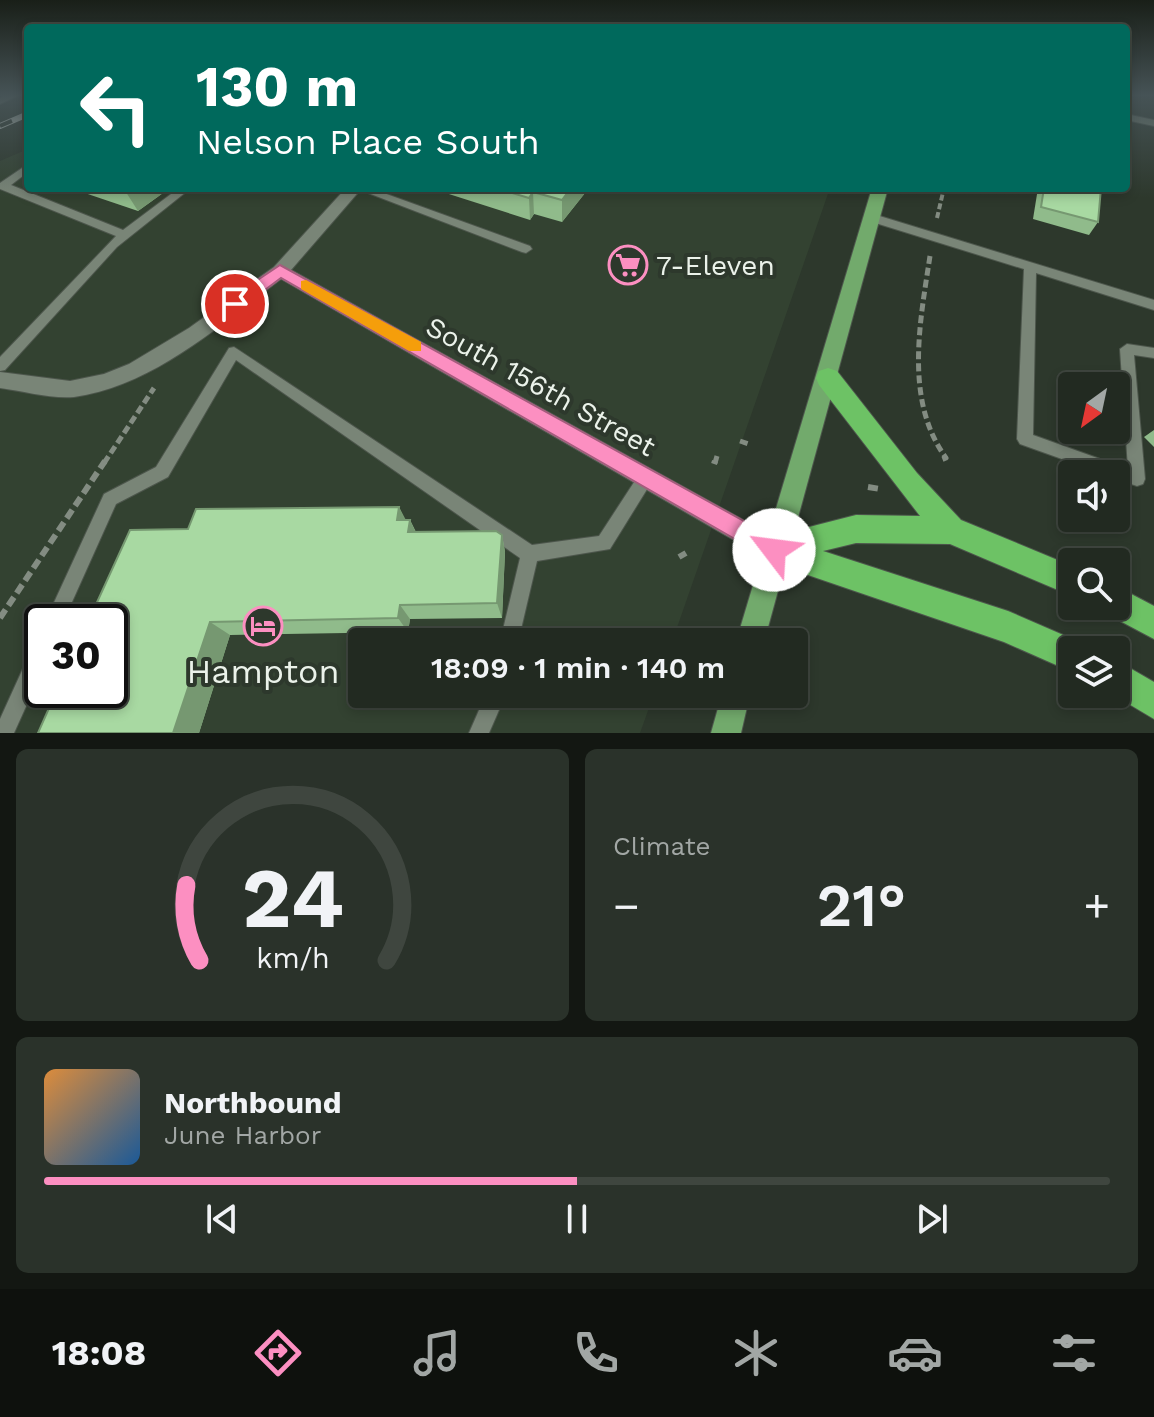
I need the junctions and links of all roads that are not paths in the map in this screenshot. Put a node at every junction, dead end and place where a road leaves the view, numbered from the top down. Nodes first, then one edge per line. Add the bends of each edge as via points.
1 (24, 170) edge
2 (181, 192) edge
3 (353, 192) edge
4 (368, 192) edge
5 (879, 192) edge
6 (873, 218) junction
7 (124, 235) junction
8 (526, 249) dead end
9 (1030, 268) junction
10 (280, 271) junction
11 (1154, 305) edge
12 (1154, 353) edge
13 (0, 366) edge
14 (828, 378) junction
15 (0, 380) edge
16 (646, 478) junction
17 (951, 530) junction
18 (774, 550) junction
19 (530, 554) junction
20 (1058, 575) edge
21 (62, 604) edge
22 (1130, 610) edge
23 (1154, 623) edge
24 (512, 628) edge
25 (754, 628) edge
26 (1058, 650) edge
27 (1130, 686) edge
28 (24, 689) edge
29 (1154, 702) edge
30 (490, 708) edge
31 (732, 708) edge
32 (4, 733) edge
33 (479, 733) edge
34 (726, 733) edge

1 - 7 lane via 3,186
2 - 7 lane
3 - 10 street
4 - 8 lane
5 - 6 main road
6 - 9 lane
6 - 14 main road
7 - 13 lane
9 - 11 lane
9 - 12 lane via 1025,439 1137,479 1127,349
10 - 15 street via 196,333 106,382 70,389
10 - 16 street, South 156th Street
14 - 17 highway via 907,482
14 - 18 main road
16 - 18 street, South 156th Street
16 - 19 lane via 604,543
17 - 18 highway via 856,529
17 - 20 highway
18 - 25 main road
18 - 26 highway via 1008,627
19 - 21 lane via 234,352 162,472 110,499
19 - 24 lane
22 - 23 highway
27 - 29 highway
28 - 32 lane
30 - 33 lane
31 - 34 main road

